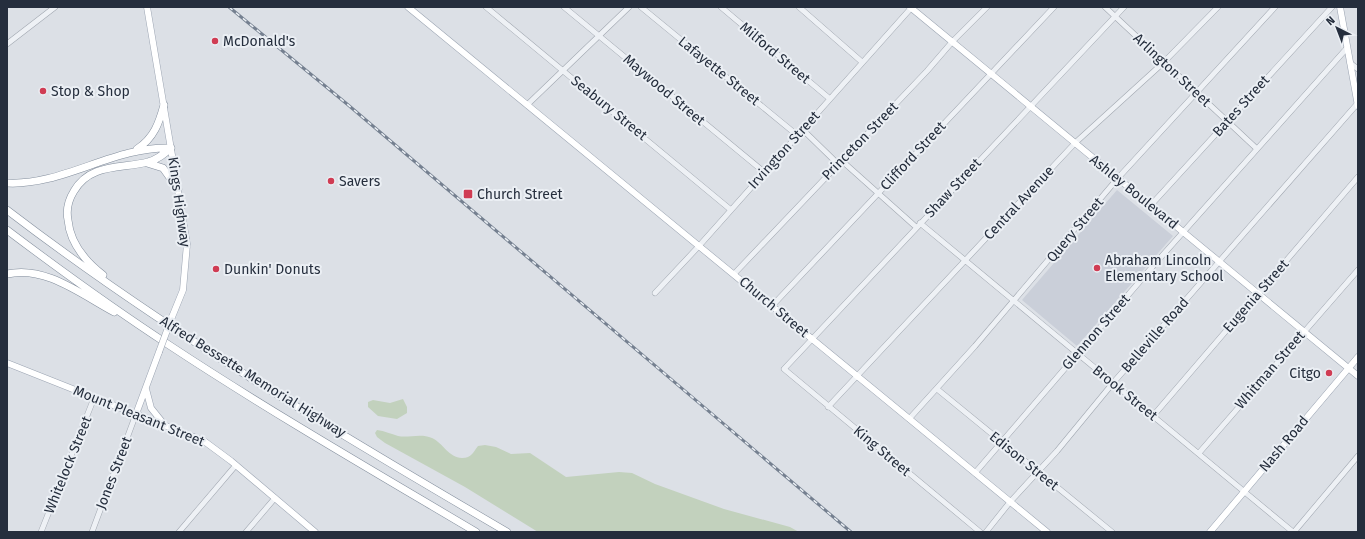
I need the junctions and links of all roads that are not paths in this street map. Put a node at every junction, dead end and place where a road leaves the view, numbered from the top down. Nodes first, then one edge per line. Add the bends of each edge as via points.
1 (55, 7) edge
2 (147, 7) edge
3 (408, 7) edge
4 (486, 7) edge
5 (564, 7) edge
6 (629, 7) edge
7 (641, 7) edge
8 (721, 7) edge
9 (798, 7) edge
10 (911, 7) edge
11 (987, 7) edge
12 (1054, 7) edge
13 (1105, 7) edge
14 (1124, 7) edge
15 (1218, 7) edge
16 (1275, 7) edge
17 (1332, 7) edge
18 (1340, 7) edge
19 (1115, 16) junction
20 (599, 36) junction
21 (952, 42) junction
22 (7, 44) edge
23 (1347, 48) junction
24 (862, 62) junction
25 (1163, 63) junction
26 (1350, 63) junction
27 (1358, 69) edge
28 (563, 71) junction
29 (990, 74) junction
30 (1197, 94) junction
31 (830, 99) junction
32 (1358, 104) edge
33 (164, 105) junction
34 (527, 105) junction
35 (1029, 106) junction
36 (1227, 122) junction
37 (802, 129) junction
38 (797, 135) junction
39 (1075, 143) junction
40 (171, 148) junction
41 (1256, 149) junction
42 (133, 151) junction
43 (147, 162) junction
44 (840, 162) junction
45 (764, 172) junction
46 (1358, 177) edge
47 (1118, 178) junction
48 (7, 183) edge
49 (178, 189) junction
50 (877, 194) junction
51 (1151, 205) junction
52 (7, 210) edge
53 (732, 210) junction
54 (920, 223) junction
55 (916, 227) junction
56 (7, 230) edge
57 (1184, 232) junction
58 (699, 246) junction
59 (965, 260) junction
60 (1220, 262) junction
61 (1358, 270) edge
62 (7, 274) edge
63 (734, 274) junction
64 (655, 293) dead end
65 (1258, 294) junction
66 (1013, 300) junction
67 (772, 306) junction
68 (142, 307) junction
69 (144, 329) junction
70 (1304, 332) junction
71 (811, 339) junction
72 (1077, 353) junction
73 (1358, 357) edge
74 (7, 363) edge
75 (1348, 368) junction
76 (784, 369) joint
77 (857, 376) junction
78 (1358, 376) edge
79 (1113, 383) junction
80 (146, 388) junction
81 (938, 389) junction
82 (94, 398) junction
83 (828, 407) junction
84 (136, 414) junction
85 (1153, 416) junction
86 (909, 419) junction
87 (164, 425) junction
88 (1001, 442) junction
89 (1199, 453) junction
90 (1358, 456) edge
91 (236, 465) junction
92 (975, 472) junction
93 (1038, 472) junction
94 (1244, 491) junction
95 (275, 498) junction
96 (1010, 502) junction
97 (41, 532) edge
98 (92, 532) edge
99 (179, 532) edge
100 (246, 532) edge
101 (315, 532) edge
102 (476, 532) edge
103 (507, 532) edge
104 (980, 532) edge
105 (986, 532) edge
106 (1047, 532) edge
107 (1112, 532) edge
108 (1210, 532) edge
109 (1293, 532) edge

1 - 22 street
2 - 33 main road, Kings Highway
3 - 34 main road, Church Street
4 - 28 street, Seabury Street
5 - 20 street, Maywood Street
6 - 20 street
7 - 38 street, Lafayette Street
8 - 31 street, Milford Street
9 - 24 street
10 - 21 main road, Ashley Boulevard
10 - 24 street, Irvington Street
11 - 21 street, Princeton Street
12 - 29 street, Clifford Street
13 - 19 street, Arlington Street
14 - 19 street, Shaw Street
15 - 25 street, Central Avenue
16 - 30 street, Query Street
17 - 36 street, Bates Street
18 - 23 main road
19 - 25 street, Arlington Street
19 - 35 street, Shaw Street
20 - 28 street
20 - 45 street, Maywood Street
21 - 29 main road, Ashley Boulevard
21 - 44 street, Princeton Street
23 - 26 main road
23 - 41 street, Glennon Street
24 - 31 street, Irvington Street
25 - 30 street, Arlington Street
25 - 39 street, Central Avenue
26 - 27 street
26 - 32 main road
28 - 34 street
28 - 53 street, Seabury Street
29 - 35 main road, Ashley Boulevard
29 - 50 street, Clifford Street
30 - 36 street, Arlington Street
30 - 47 street, Query Street
31 - 37 street, Irvington Street
32 - 60 street, Belleville Road
33 - 40 main road, Kings Highway
33 - 42 highway via 156,131
34 - 58 main road, Church Street
35 - 39 main road, Ashley Boulevard
35 - 54 street, Shaw Street
36 - 41 street, Arlington Street
36 - 51 street, Bates Street
37 - 38 street, Irvington Street
37 - 44 street
38 - 45 street, Irvington Street
39 - 47 main road, Ashley Boulevard
39 - 59 street, Central Avenue
40 - 42 highway
40 - 43 highway via 158,158
40 - 49 main road, Kings Highway
41 - 57 street, Glennon Street
42 - 48 highway via 42,180 19,184
43 - 49 highway via 163,168
43 - 68 highway via 108,168 88,176 72,193 67,217 73,239 88,262
44 - 50 street
44 - 63 street, Princeton Street
45 - 53 street, Irvington Street
46 - 65 street, Eugenia Street
47 - 51 main road, Ashley Boulevard
47 - 66 street, Query Street
49 - 80 main road, Kings Highway, bridge via 187,255 183,290
50 - 55 street
50 - 67 street, Clifford Street
51 - 57 main road, Ashley Boulevard
52 - 68 highway, Alfred Bessette Memorial Highway
53 - 58 street, Irvington Street
54 - 55 street, Shaw Street
54 - 59 street, Brook Street
55 - 71 street, Shaw Street
56 - 69 highway, Alfred Bessette Memorial Highway
57 - 60 main road, Ashley Boulevard
57 - 72 street, Glennon Street
58 - 63 main road, Church Street
58 - 64 street, Irvington Street
59 - 66 street, Brook Street
59 - 77 street, Central Avenue
60 - 65 main road, Ashley Boulevard
60 - 79 street, Belleville Road
61 - 70 street, Whitman Street
62 - 69 highway via 30,274 56,281
63 - 67 main road, Church Street
65 - 70 main road, Ashley Boulevard
65 - 85 street, Eugenia Street
66 - 72 street, Brook Street
66 - 81 street, Query Street
67 - 71 main road, Church Street
68 - 103 highway, Alfred Bessette Memorial Highway via 259,383
69 - 102 highway, Alfred Bessette Memorial Highway via 274,411
70 - 75 main road, Ashley Boulevard
70 - 89 street, Whitman Street
71 - 76 street, Shaw Street
71 - 77 main road, Church Street
72 - 79 street, Brook Street
72 - 88 street, Glennon Street
73 - 75 main road, Nash Road
74 - 82 main road, Mount Pleasant Street
75 - 78 main road, Ashley Boulevard
75 - 94 main road, Nash Road
76 - 83 street, King Street
77 - 83 street, Central Avenue
77 - 86 main road, Church Street
79 - 85 street, Brook Street
79 - 93 street, Belleville Road
80 - 84 main road, Kings Highway
80 - 87 main road via 151,408
81 - 86 street, Query Street
81 - 88 street, Edison Street
82 - 84 main road, Mount Pleasant Street
82 - 97 street, Whitelock Street
83 - 104 street, King Street
84 - 87 main road, Mount Pleasant Street
84 - 98 street, Jones Street
85 - 89 street, Brook Street
86 - 92 main road, Church Street
87 - 91 main road, Mount Pleasant Street via 204,441
88 - 92 street, Glennon Street
88 - 93 street, Edison Street
89 - 94 street, Brook Street
90 - 109 street
91 - 95 main road, Mount Pleasant Street
91 - 99 street
92 - 96 main road, Church Street
93 - 96 street, Belleville Road
93 - 107 street, Edison Street
94 - 108 main road, Nash Road
94 - 109 street, Brook Street
95 - 100 street
95 - 101 main road, Mount Pleasant Street
96 - 105 street, Belleville Road
96 - 106 main road, Church Street

